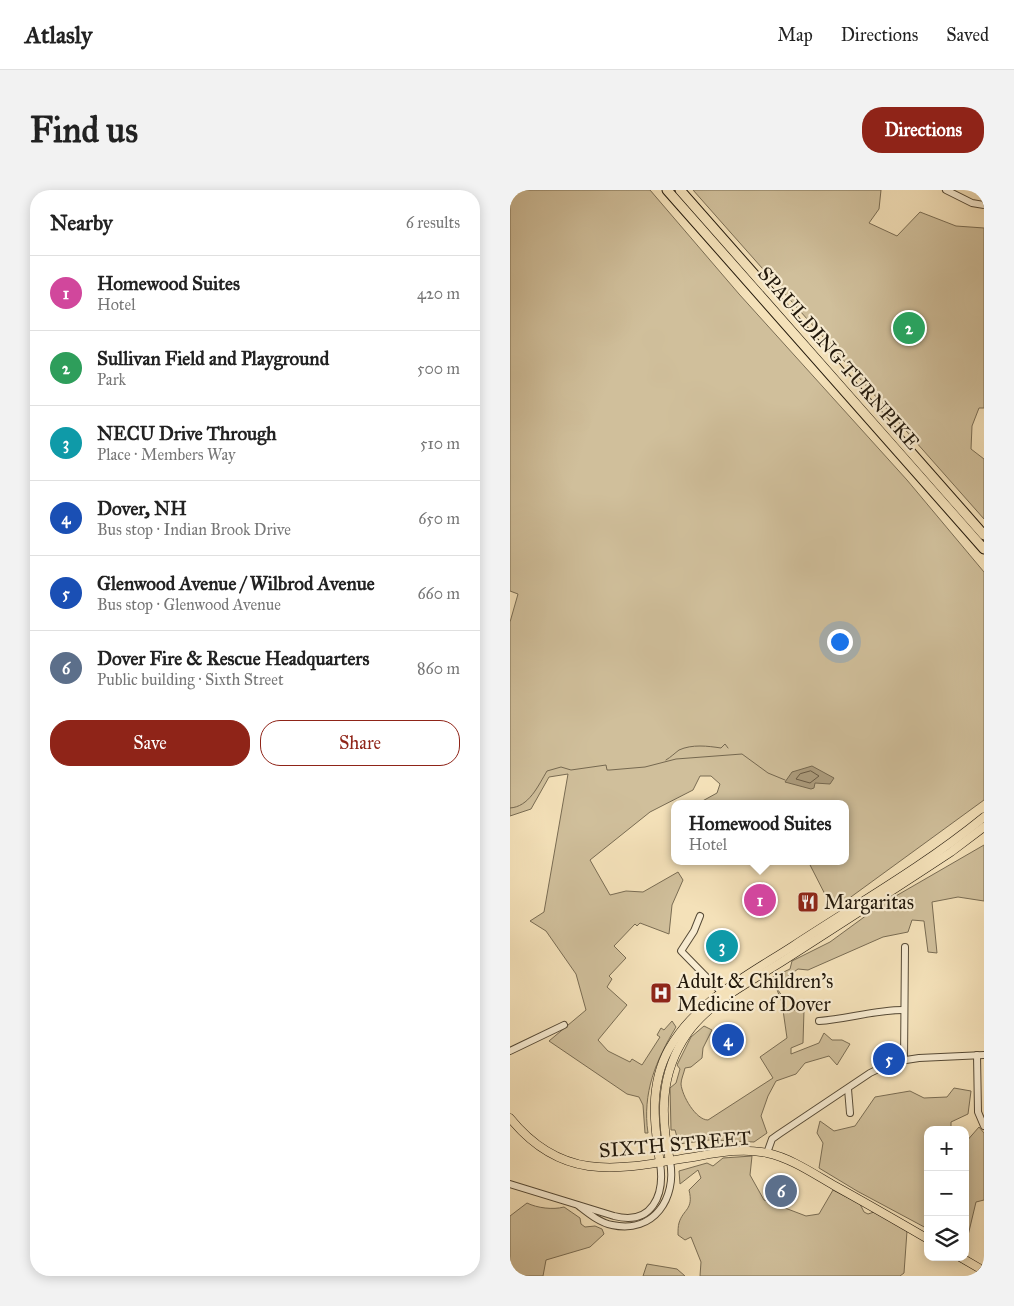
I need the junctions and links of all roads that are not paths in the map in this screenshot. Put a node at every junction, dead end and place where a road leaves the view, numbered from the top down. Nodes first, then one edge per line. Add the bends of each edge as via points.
1 (667, 190) edge
2 (680, 190) edge
3 (946, 190) edge
4 (984, 205) edge
5 (984, 535) edge
6 (984, 549) edge
7 (984, 817) edge
8 (984, 827) edge
9 (700, 916) dead end
10 (906, 947) dead end
11 (724, 995) junction
12 (903, 1010) junction
13 (819, 1021) dead end
14 (564, 1025) dead end
15 (510, 1051) edge
16 (981, 1055) edge
17 (904, 1060) junction
18 (848, 1089) junction
19 (850, 1114) dead end
20 (510, 1118) edge
21 (984, 1126) edge
22 (767, 1153) junction
23 (670, 1161) junction
24 (660, 1163) junction
25 (510, 1184) edge
26 (578, 1205) junction
27 (924, 1237) edge
28 (967, 1261) edge
29 (984, 1271) edge

1 - 6 highway, SPAULDING TURNPIKE
2 - 5 highway, SPAULDING TURNPIKE
3 - 4 street via 972,203
7 - 11 main road via 912,870
8 - 11 main road via 951,852
9 - 11 street via 681,951
10 - 12 street
11 - 23 main road via 691,1028 672,1063 662,1109
11 - 24 main road via 688,1022 662,1063 654,1102
12 - 13 street
12 - 17 street
14 - 15 street
16 - 17 street
16 - 21 street via 978,1112
17 - 18 street via 882,1067
18 - 19 street
18 - 22 street via 772,1139
20 - 24 main road, SIXTH STREET via 538,1146 583,1166 618,1169
22 - 23 main road, SIXTH STREET via 736,1150
22 - 27 main road, SIXTH STREET via 798,1165
23 - 24 main road, SIXTH STREET
23 - 26 street via 670,1194 662,1209 645,1221 612,1225
24 - 26 street via 660,1194 651,1208 642,1214 622,1218
25 - 26 street
28 - 29 main road

